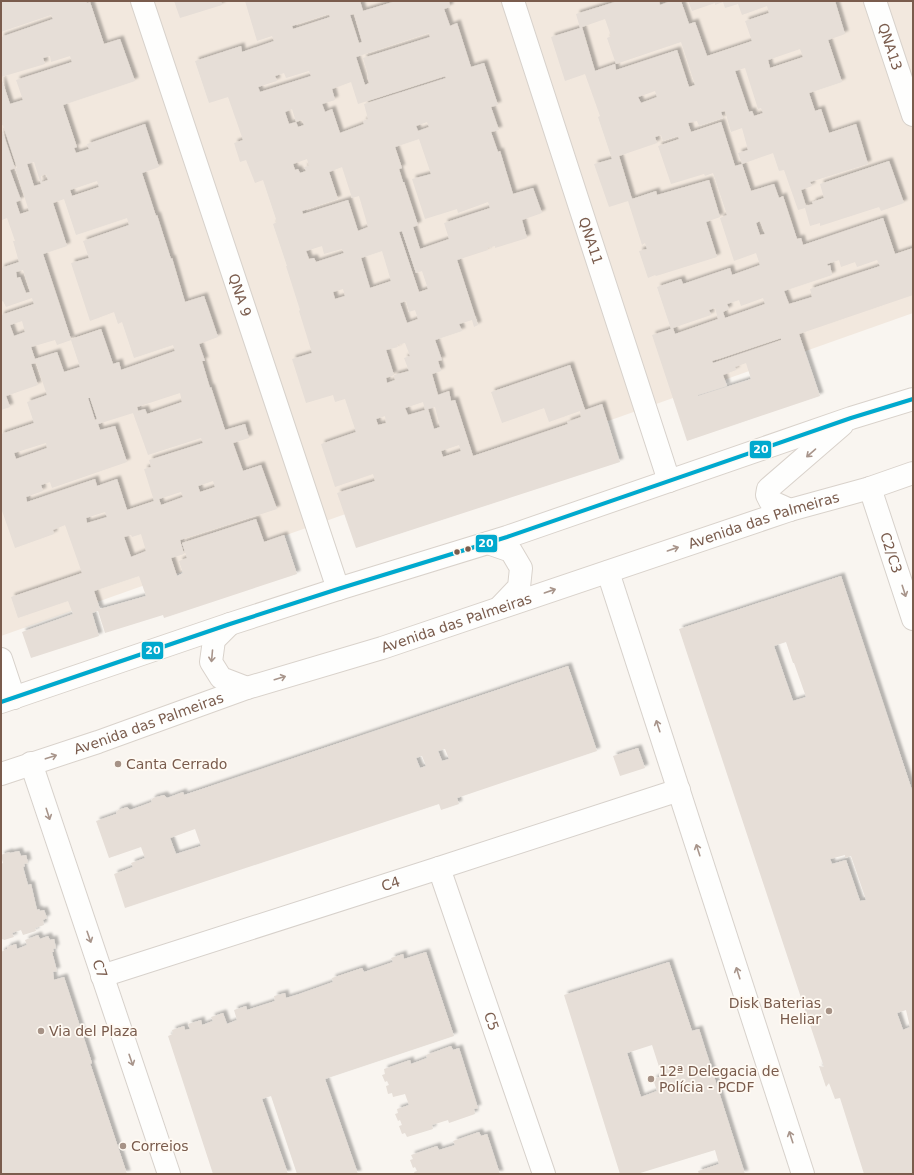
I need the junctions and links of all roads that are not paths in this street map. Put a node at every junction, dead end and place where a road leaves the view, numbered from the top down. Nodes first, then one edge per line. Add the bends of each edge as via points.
1 (142, 1) edge
2 (513, 1) edge
3 (875, 1) edge
4 (913, 114) edge
5 (913, 399) edge
6 (851, 418) junction
7 (913, 473) edge
8 (669, 481) junction
9 (870, 488) junction
10 (790, 510) junction
11 (488, 543) junction
12 (608, 572) junction
13 (338, 589) junction
14 (500, 607) junction
15 (913, 618) edge
16 (230, 624) junction
17 (1, 659) edge
18 (247, 688) junction
19 (8, 700) edge
20 (31, 764) junction
21 (1, 774) edge
22 (678, 790) junction
23 (439, 868) junction
24 (102, 976) junction
25 (169, 1174) edge
26 (544, 1174) edge
27 (803, 1174) edge

1 - 13 street, QNA 9
2 - 8 street, QNA11
3 - 4 street, QNA13
5 - 6 street
6 - 8 street
6 -> 10 street via 768,489 770,501
7 - 9 street, Avenida das Palmeiras
8 - 11 street
9 - 10 street, Avenida das Palmeiras
9 -> 15 street, C2/C3
12 -> 10 street, Avenida das Palmeiras
11 - 13 street
11 - 14 street via 511,551 521,568 519,587
14 -> 12 street, Avenida das Palmeiras
22 -> 12 street
13 - 16 street
18 -> 14 street, Avenida das Palmeiras via 382,648
16 -> 18 street via 214,640 211,662 221,678
16 - 19 street
17 - 19 street
20 -> 18 street, Avenida das Palmeiras
20 - 21 street, Avenida das Palmeiras
20 -> 24 street, C7
22 - 23 street, C4
27 -> 22 street
23 - 24 street, C4
23 - 26 street, C5
24 -> 25 street, C7

